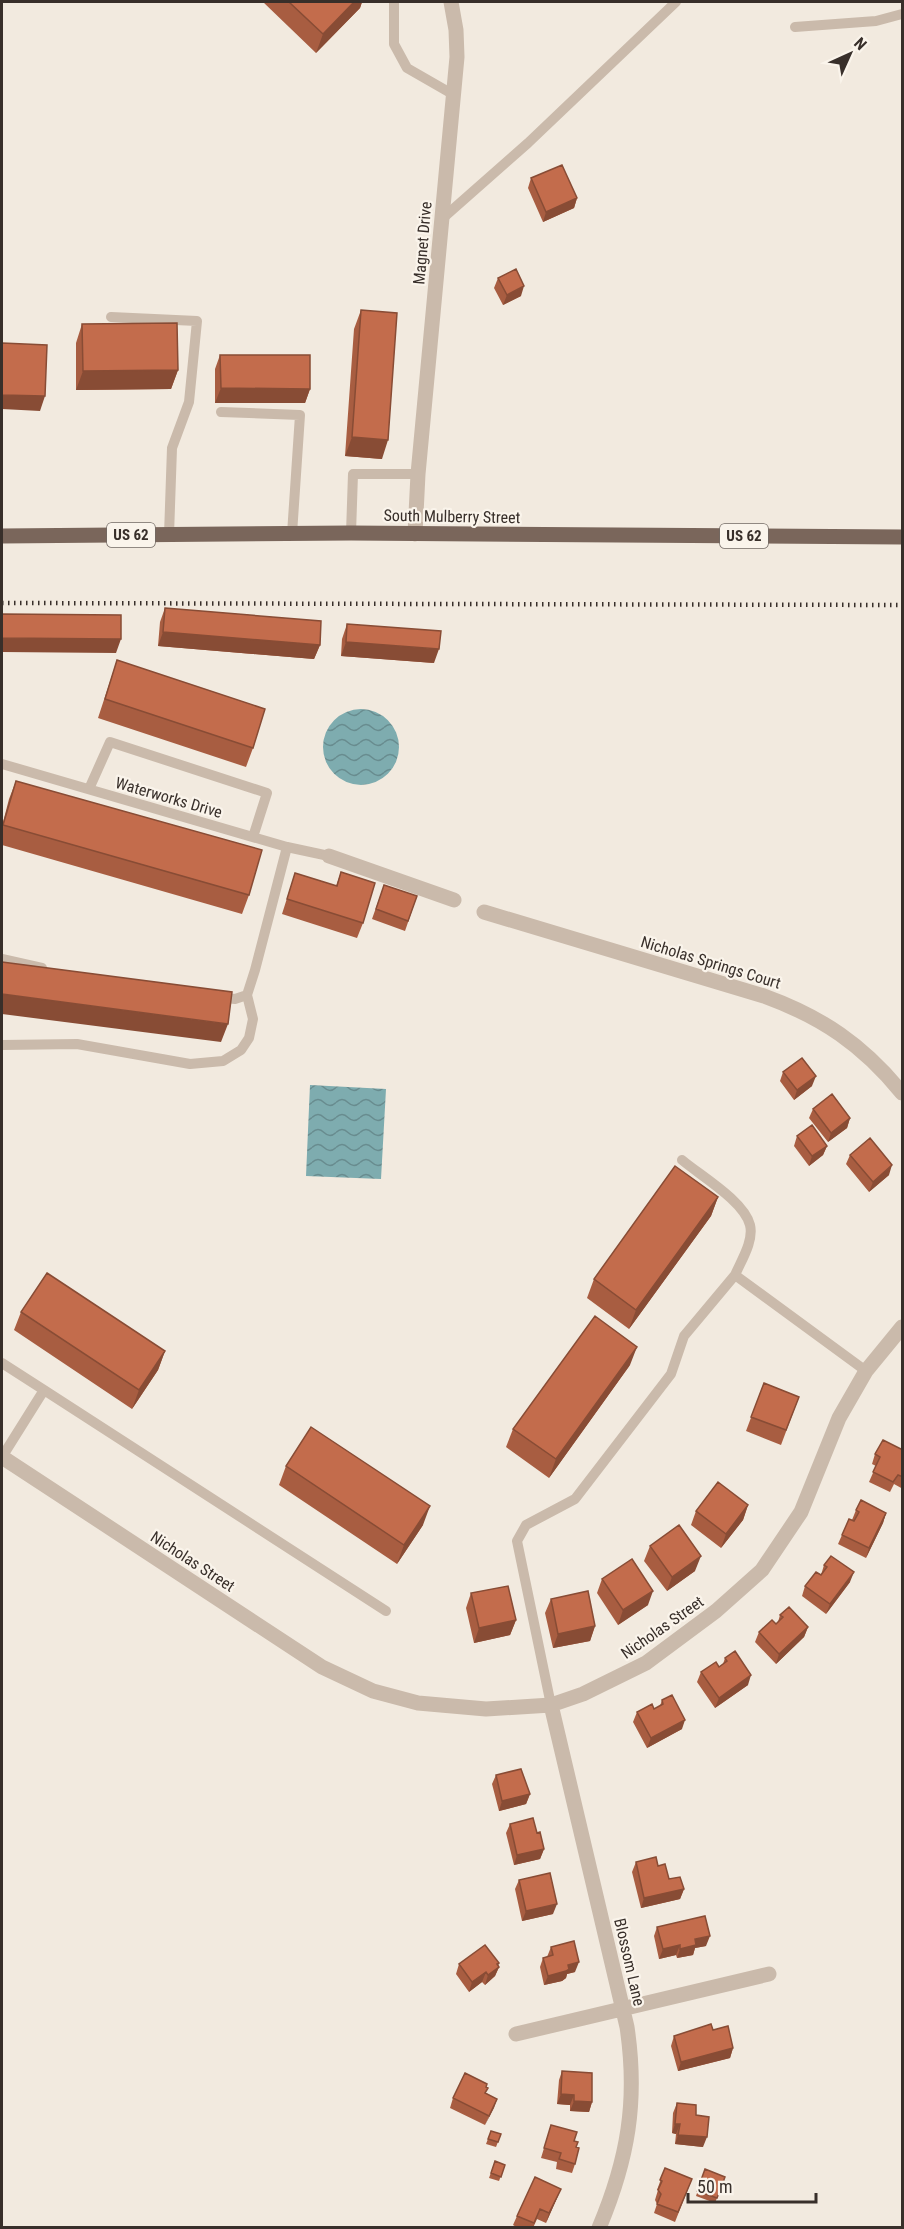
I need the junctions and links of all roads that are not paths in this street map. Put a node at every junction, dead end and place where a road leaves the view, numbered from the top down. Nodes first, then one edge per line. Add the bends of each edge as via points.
1 (394, 2) edge
2 (451, 2) edge
3 (676, 2) edge
4 (903, 14) edge
5 (795, 27) dead end
6 (454, 95) junction
7 (443, 218) junction
8 (111, 317) dead end
9 (221, 412) dead end
10 (418, 480) junction
11 (351, 533) junction
12 (292, 534) junction
13 (415, 534) junction
14 (169, 535) junction
15 (2, 536) edge
16 (903, 537) edge
17 (2, 764) edge
18 (89, 789) junction
19 (253, 837) junction
20 (287, 847) junction
21 (329, 856) joint
22 (454, 900) dead end
23 (484, 912) dead end
24 (2, 959) edge
25 (57, 971) edge
26 (201, 995) edge
27 (246, 995) junction
28 (2, 1045) edge
29 (903, 1093) edge
30 (682, 1160) dead end
31 (735, 1275) junction
32 (903, 1327) edge
33 (2, 1363) edge
34 (866, 1371) junction
35 (44, 1390) junction
36 (2, 1457) edge
37 (386, 1611) dead end
38 (551, 1705) junction
39 (769, 1974) dead end
40 (622, 2009) junction
41 (516, 2034) dead end
42 (599, 2228) edge

1 - 6 lane via 394,44 407,68
2 - 6 street, Magnet Drive via 457,57
3 - 7 lane
4 - 5 lane via 876,21
6 - 7 street, Magnet Drive
7 - 10 street, Magnet Drive
8 - 14 lane via 197,321 189,402 172,448
9 - 12 lane via 300,415
10 - 11 lane via 353,474
10 - 13 street, Magnet Drive
11 - 12 main road, South Mulberry Street / US 62
11 - 13 main road, South Mulberry Street / US 62
12 - 14 main road, South Mulberry Street / US 62
13 - 16 main road, South Mulberry Street / US 62
14 - 15 main road, South Mulberry Street / US 62
17 - 18 lane, Waterworks Drive
18 - 19 lane, Waterworks Drive
18 - 19 lane via 110,742 267,793
19 - 20 lane, Waterworks Drive
20 - 21 lane, Waterworks Drive
20 - 27 lane
21 - 22 street
23 - 29 street, Nicholas Springs Court via 794,1007 851,1040
24 - 25 lane
26 - 27 lane via 235,999
27 - 28 lane via 253,1019 249,1038 241,1050 223,1061 190,1064 77,1044
30 - 31 lane via 739,1205 750,1226 747,1247
31 - 34 lane
31 - 38 lane via 684,1335 671,1374 575,1499 526,1525 517,1540
32 - 34 street, Nicholas Street
33 - 35 lane
34 - 38 street, Nicholas Street via 839,1418 801,1512 762,1570 716,1611 646,1663
35 - 36 lane
35 - 37 lane
36 - 38 street, Nicholas Street via 322,1667 373,1690 418,1703 486,1709
38 - 40 street, Blossom Lane
39 - 40 street
40 - 41 street
40 - 42 street, Blossom Lane via 631,2055 632,2095 620,2172

